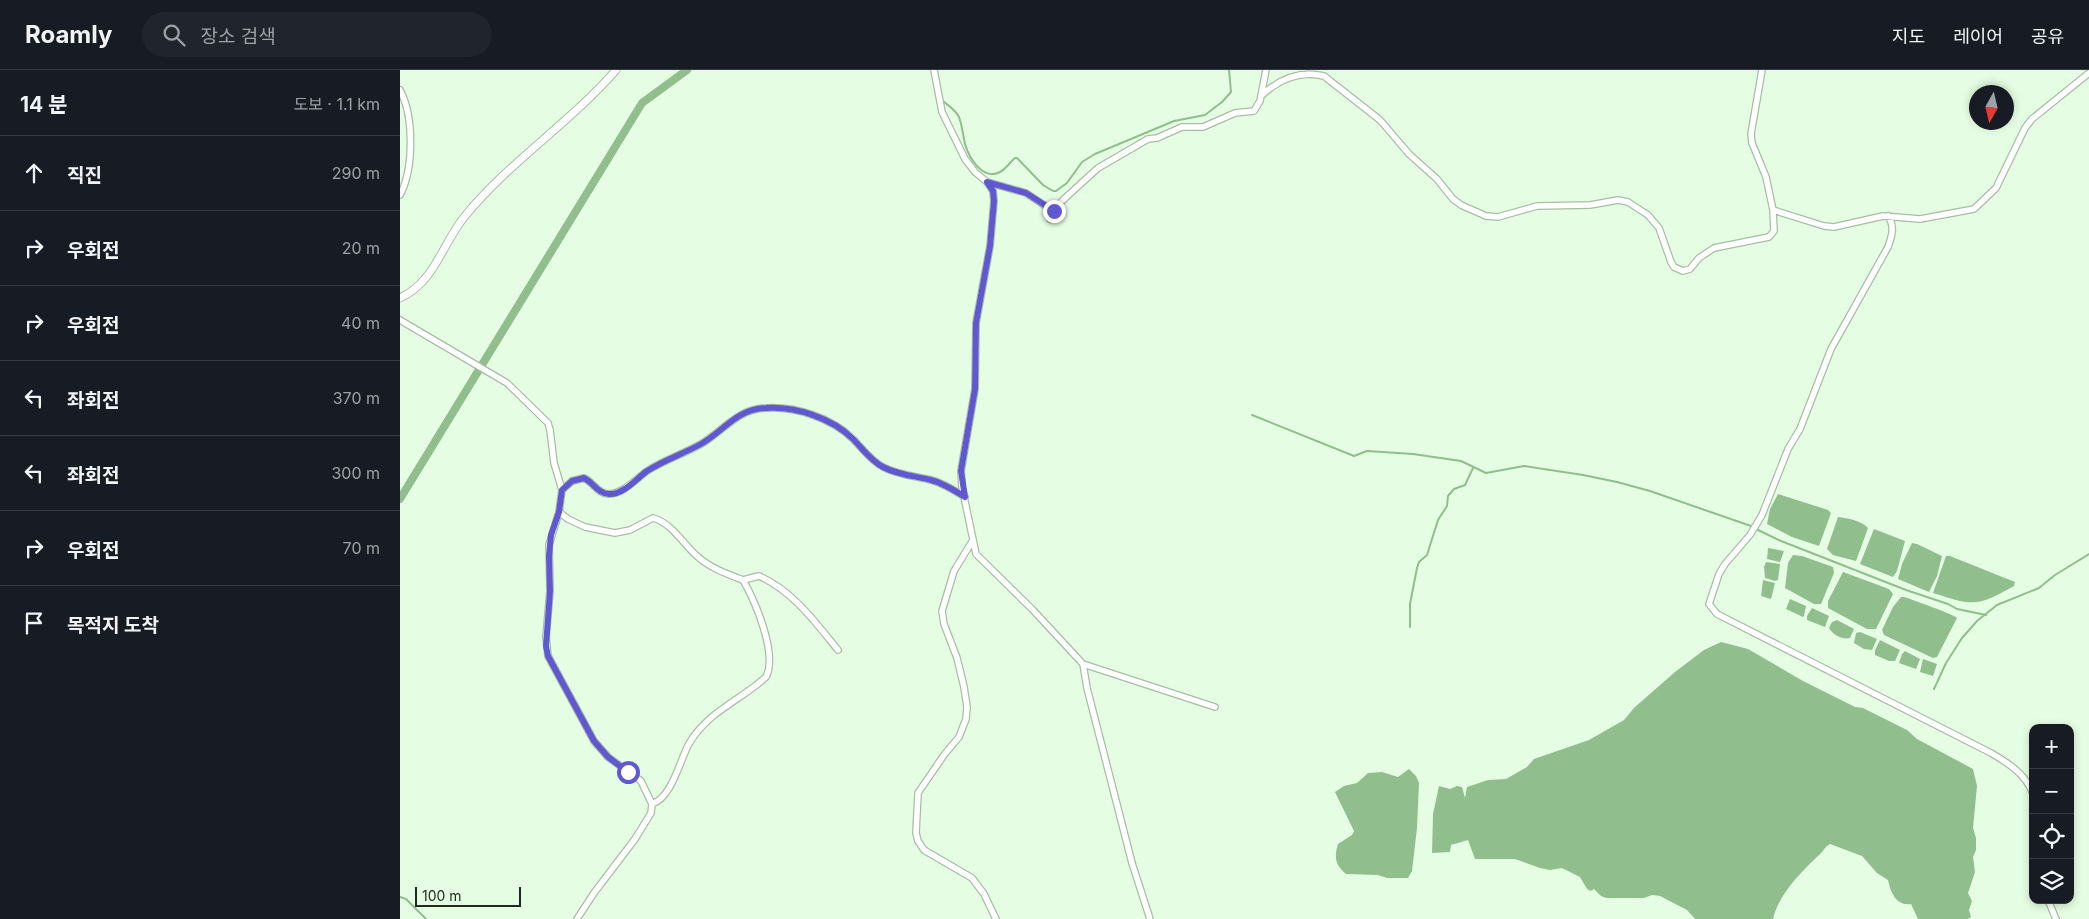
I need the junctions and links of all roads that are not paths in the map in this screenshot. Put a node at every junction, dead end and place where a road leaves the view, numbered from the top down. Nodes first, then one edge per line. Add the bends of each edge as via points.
1 (616, 70) edge
2 (934, 70) edge
3 (1266, 70) edge
4 (1762, 70) edge
5 (2089, 73) edge
6 (400, 90) edge
7 (1261, 96) junction
8 (987, 182) junction
9 (400, 195) edge
10 (1773, 210) junction
11 (1054, 211) junction
12 (1888, 216) junction
13 (1050, 219) dead end
14 (400, 298) edge
15 (400, 320) edge
16 (562, 490) junction
17 (965, 497) junction
18 (559, 512) junction
19 (973, 540) junction
20 (743, 580) junction
21 (838, 650) dead end
22 (1082, 664) junction
23 (1215, 707) dead end
24 (2029, 784) edge
25 (652, 804) junction
26 (2050, 904) edge
27 (578, 919) edge
28 (996, 919) edge
29 (1150, 919) edge
30 (2056, 919) edge

1 - 14 street via 579,109 498,179 462,220 430,274
2 - 8 street via 942,112 965,159
3 - 7 street
4 - 10 street via 1750,134 1766,176
5 - 12 street via 2032,119 1996,188 1981,204 1920,219
6 - 9 street via 408,112 410,157 407,180
7 - 10 street via 1288,76 1306,72 1324,76 1380,120 1453,199 1486,216 1498,217 1537,206 1628,202 1648,215 1659,228 1671,262 1678,270 1690,269 1714,248 1769,237 1774,232
7 - 11 street via 1254,111 1235,113 1203,127 1174,129 1120,153 1098,168
8 - 11 street via 1026,193
8 - 17 street via 993,191 994,201 976,323 975,389 961,471
10 - 12 street via 1834,227
11 - 13 street
12 - 24 street via 1892,224 1888,247 1831,349 1762,515 1719,574 1709,604 1717,614 1991,753 2019,772
15 - 16 street via 507,383 548,422
16 - 17 street via 572,481 584,478 603,493 621,490 657,466 710,439 739,415 765,408 798,412 828,422 847,434 882,466 932,480
16 - 18 street
17 - 19 street
18 - 20 street via 585,527 615,533 630,530 653,518 659,519 698,557 714,568
18 - 25 street via 549,545 548,656 594,741 608,757 641,781
19 - 22 street via 980,558 1032,608
19 - 28 street via 954,571 942,611 964,688 966,719 959,737 918,793 916,833 924,850 972,878
20 - 21 street via 759,576 781,588
20 - 25 street via 762,621 769,672 762,681 706,721 689,744 670,785
22 - 23 street
22 - 29 street via 1132,863
25 - 27 street via 651,814 635,839
26 - 30 street

